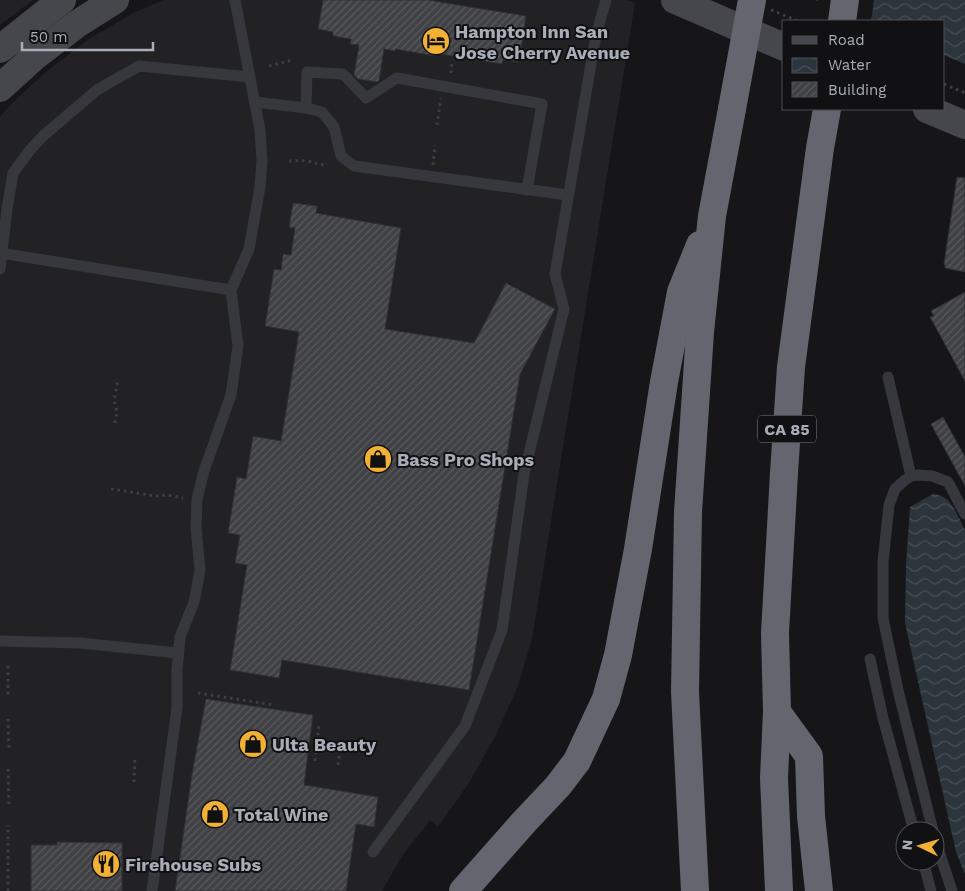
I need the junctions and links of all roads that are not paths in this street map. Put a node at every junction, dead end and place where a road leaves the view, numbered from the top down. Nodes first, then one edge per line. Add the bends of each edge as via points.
1 (62, 0) edge
2 (115, 0) edge
3 (235, 0) edge
4 (606, 0) edge
5 (675, 0) edge
6 (752, 0) edge
7 (845, 0) edge
8 (842, 20) edge
9 (782, 46) edge
10 (0, 49) edge
11 (250, 77) junction
12 (0, 88) edge
13 (255, 102) junction
14 (306, 108) junction
15 (827, 110) edge
16 (929, 110) edge
17 (965, 125) edge
18 (527, 190) junction
19 (568, 195) junction
20 (712, 216) junction
21 (1, 253) edge
22 (0, 268) edge
23 (231, 290) junction
24 (888, 377) dead end
25 (911, 476) junction
26 (965, 514) edge
27 (0, 641) edge
28 (178, 653) junction
29 (870, 659) dead end
30 (777, 712) junction
31 (911, 821) edge
32 (930, 821) edge
33 (373, 852) dead end
34 (945, 870) edge
35 (925, 871) edge
36 (152, 891) edge
37 (463, 891) edge
38 (694, 891) edge
39 (779, 891) edge
40 (819, 891) edge
41 (931, 891) edge
42 (952, 891) edge

1 - 10 street
2 - 12 street via 34,56
3 - 11 lane
4 - 19 lane via 596,35
5 - 9 street
6 - 20 highway, bridge
7 - 8 highway
11 - 13 lane
11 - 21 lane via 139,66 97,90 43,136 13,173
13 - 14 lane
13 - 23 lane via 261,138 260,187 249,249
14 - 18 lane via 322,112 334,127 341,156 354,166
14 - 18 lane via 307,72 343,74 366,98 397,78 542,104
15 - 30 highway, CA 85 via 791,377 776,604
16 - 17 street
18 - 19 lane
19 - 33 lane via 555,274 564,309 524,474 502,630 465,726
20 - 37 highway via 680,292 634,568 618,655 606,699 577,762
20 - 38 highway via 700,332 686,576 685,692
21 - 22 lane
21 - 23 lane
23 - 28 lane via 238,346 232,395 204,471 196,526 200,571
24 - 25 lane
25 - 26 lane via 932,476 948,482
25 - 32 lane via 895,489 889,505 883,562 883,618
27 - 28 lane via 80,643
28 - 36 lane via 177,708
29 - 31 lane
30 - 39 highway, CA 85 via 774,778
30 - 40 highway via 809,756
34 - 42 lane
35 - 41 lane

